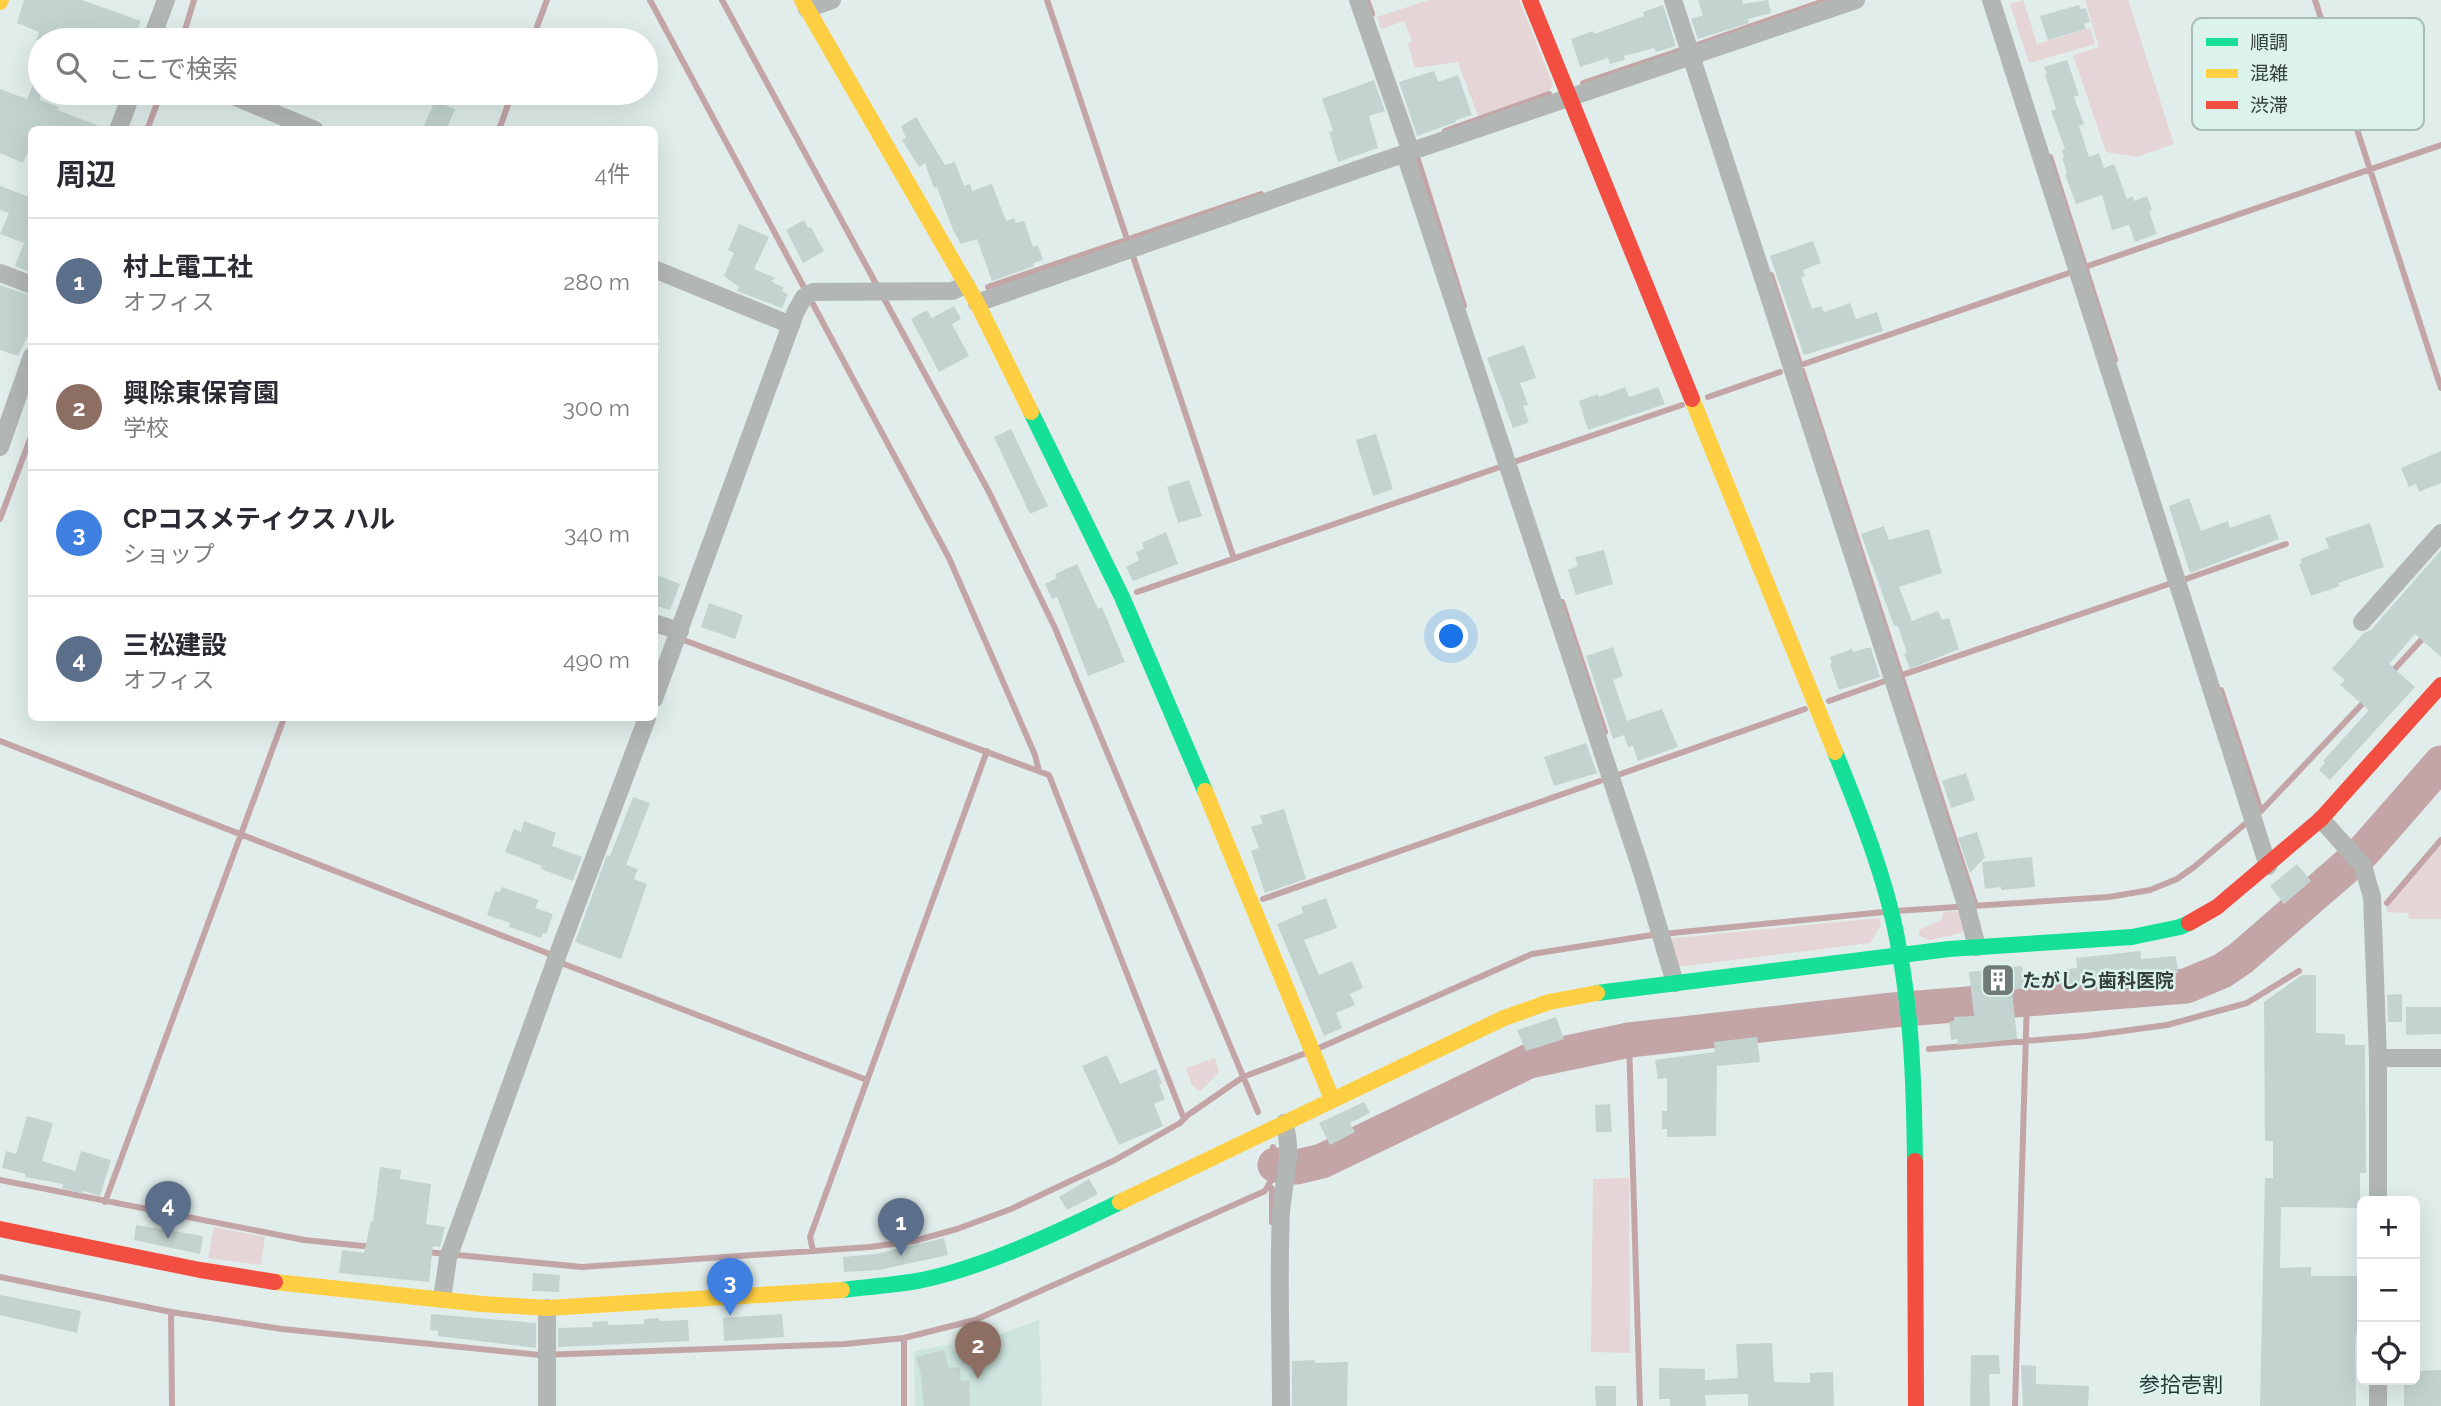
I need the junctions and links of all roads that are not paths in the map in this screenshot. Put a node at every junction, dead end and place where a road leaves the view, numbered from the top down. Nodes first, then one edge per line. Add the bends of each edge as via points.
1 (166, 0) edge
2 (832, 0) edge
3 (1358, 0) edge
4 (1530, 0) edge
5 (1673, 0) edge
6 (1856, 0) edge
7 (1991, 0) edge
8 (805, 4) edge
9 (156, 28) edge
10 (1691, 56) junction
11 (1570, 98) junction
12 (127, 105) edge
13 (255, 105) edge
14 (120, 126) edge
15 (305, 126) edge
16 (1408, 153) junction
17 (658, 272) edge
18 (0, 273) edge
19 (28, 284) edge
20 (966, 285) junction
21 (977, 303) junction
22 (791, 325) junction
23 (28, 377) edge
24 (23, 404) edge
25 (0, 447) edge
26 (2441, 533) edge
27 (2361, 622) dead end
28 (658, 625) edge
29 (678, 636) junction
30 (2441, 685) edge
31 (658, 688) edge
32 (646, 721) edge
33 (2321, 819) junction
34 (2268, 866) junction
35 (1977, 947) junction
36 (1900, 954) junction
37 (1675, 982) junction
38 (2378, 1058) junction
39 (2441, 1058) edge
40 (1332, 1099) junction
41 (1284, 1123) junction
42 (2378, 1196) edge
43 (0, 1229) edge
44 (442, 1299) junction
45 (547, 1308) junction
46 (2378, 1385) edge
47 (547, 1406) edge
48 (1281, 1406) edge
49 (1916, 1406) edge
50 (2378, 1406) edge

1 - 9 street
2 - 8 street
3 - 16 street
4 - 11 street
5 - 10 street
6 - 10 street
7 - 34 street
8 - 20 street
10 - 11 street
10 - 35 street
11 - 16 street
11 - 36 street via 1865,825
12 - 14 street
13 - 15 street
16 - 21 street
16 - 37 street
17 - 22 street
18 - 19 street
20 - 21 street
20 - 22 street via 951,291 809,294
21 - 40 street via 1122,597
22 - 29 street
23 - 24 street
24 - 25 street
26 - 27 street
28 - 29 street
29 - 31 street
30 - 33 street
32 - 44 street via 450,1253
33 - 34 street
33 - 38 street via 2363,866 2372,897
34 - 35 street via 2217,907 2180,927 2132,937
35 - 36 street
36 - 37 street
36 - 49 street via 1910,1021 1914,1106
37 - 40 street via 1574,996 1527,1009
38 - 39 street
38 - 42 street
40 - 41 street
41 - 45 street via 1080,1222 990,1259 917,1282
41 - 48 street via 1289,1156 1281,1229
43 - 44 street via 200,1270
44 - 45 street
45 - 47 street
46 - 50 street

